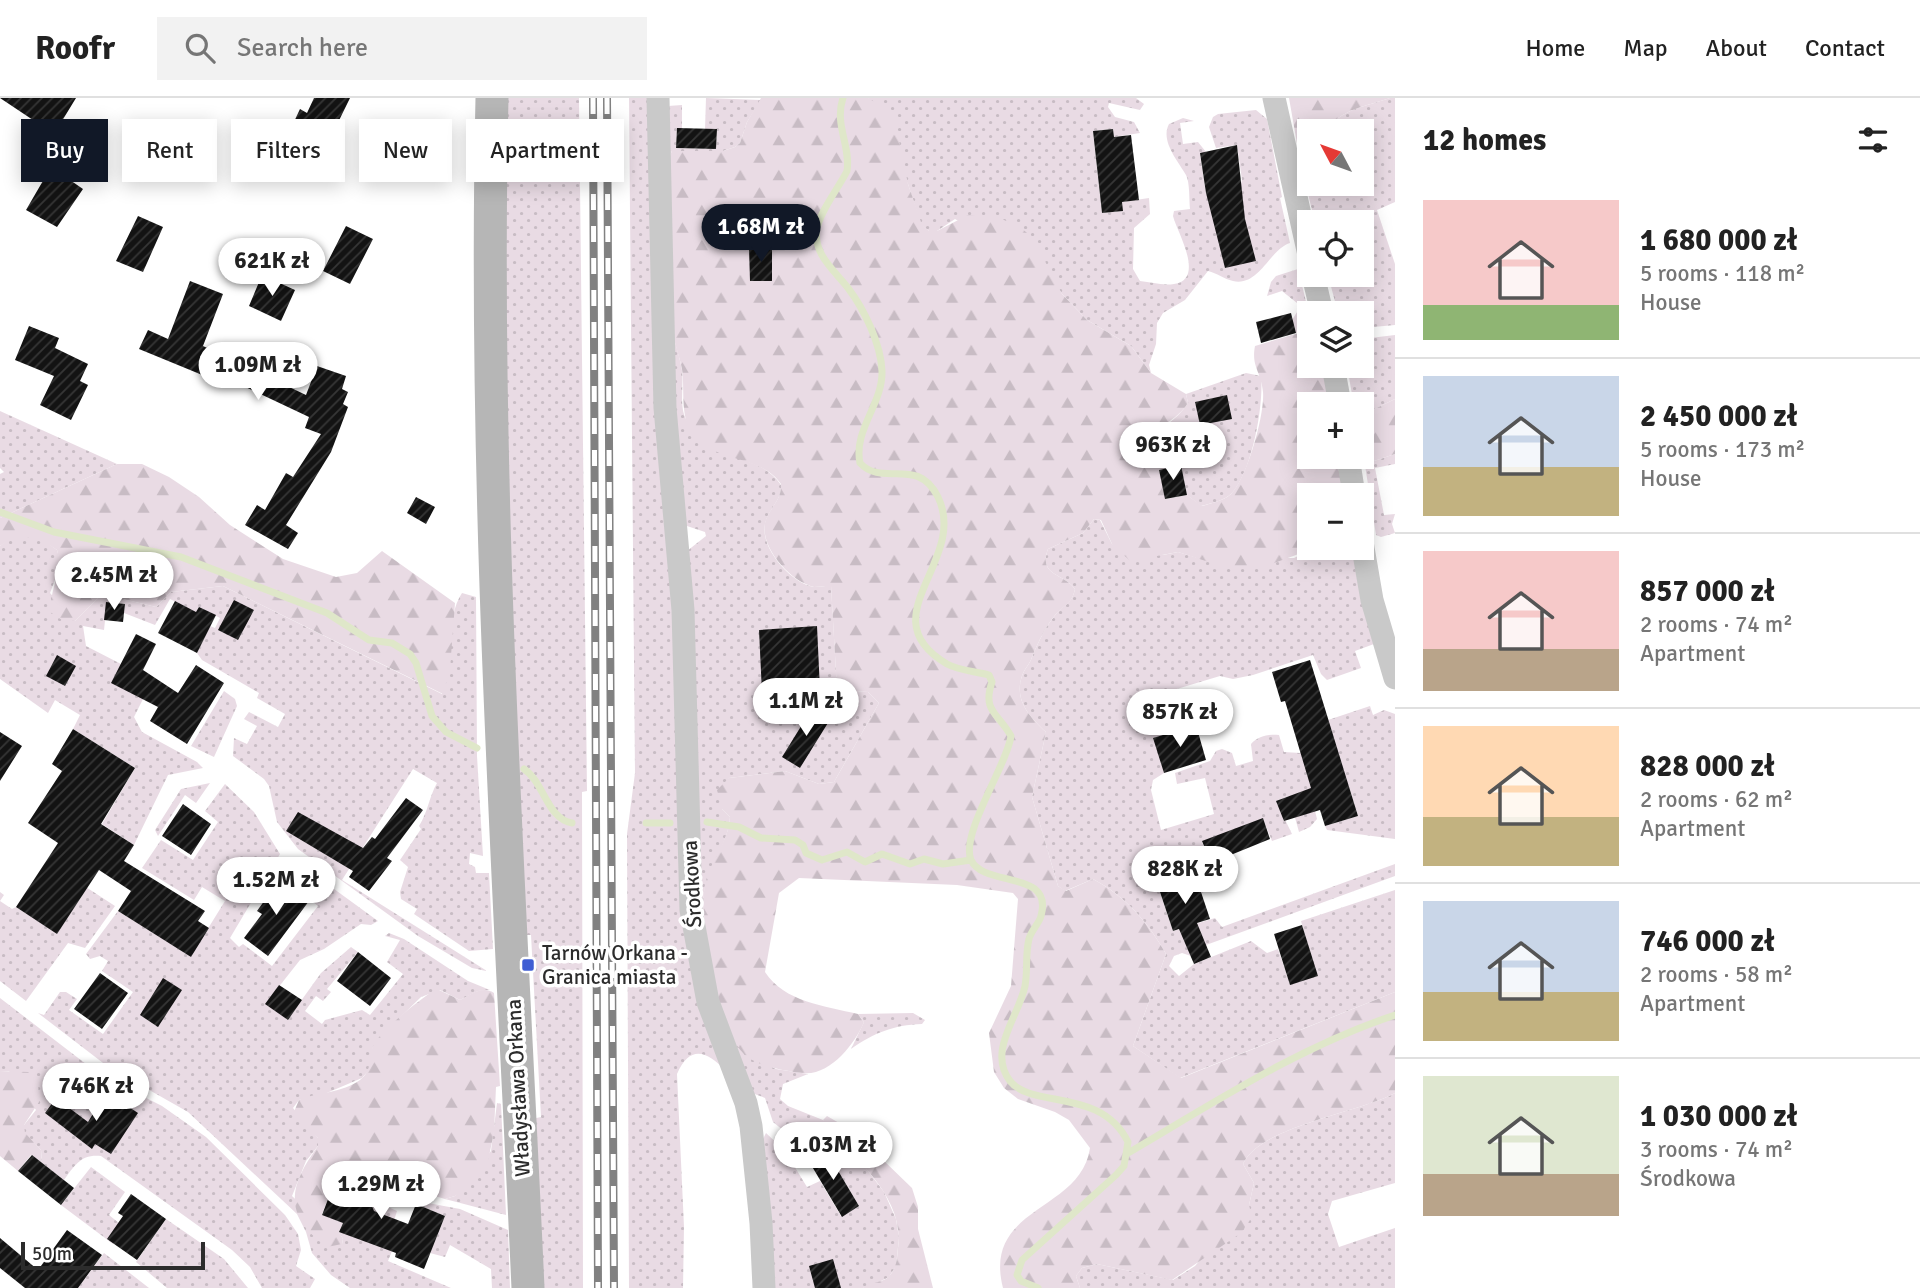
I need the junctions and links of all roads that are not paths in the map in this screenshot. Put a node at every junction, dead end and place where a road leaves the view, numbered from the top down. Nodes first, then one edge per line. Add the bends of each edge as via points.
1 (492, 98) edge
2 (658, 98) edge
3 (1274, 98) edge
4 (1299, 210) edge
5 (1367, 560) edge
6 (1390, 643) edge
7 (1395, 678) edge
8 (528, 1288) edge
9 (764, 1288) edge

1 - 8 street, Władysława Orkana via 489,355
2 - 9 street, Środkowa via 665,408 683,610 691,910 709,1002 751,1126
3 - 4 street
5 - 6 street
6 - 7 street

